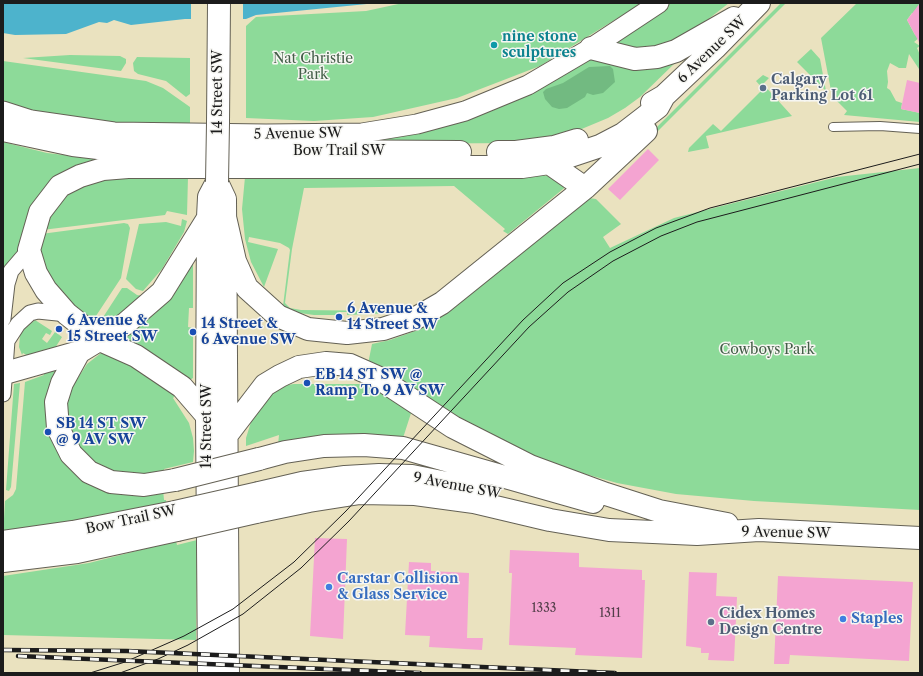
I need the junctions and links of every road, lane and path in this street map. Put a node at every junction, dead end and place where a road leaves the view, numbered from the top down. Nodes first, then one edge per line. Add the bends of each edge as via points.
1 (218, 3) edge
2 (659, 3) edge
3 (758, 4) edge
4 (592, 48) junction
5 (715, 48) junction
6 (664, 96) junction
7 (3, 111) edge
8 (833, 128) dead end
9 (920, 129) edge
10 (3, 130) edge
11 (549, 163) junction
12 (585, 188) junction
13 (216, 217) junction
14 (29, 250) junction
15 (67, 314) junction
16 (3, 319) edge
17 (3, 324) edge
18 (100, 340) junction
19 (7, 342) junction
20 (79, 352) junction
21 (4, 384) edge
22 (207, 416) junction
23 (226, 436) junction
24 (258, 502) joint
25 (659, 511) junction
26 (176, 521) junction
27 (759, 530) junction
28 (920, 538) edge
29 (3, 542) edge
30 (3, 561) edge
31 (209, 673) edge
32 (228, 673) edge

1 - 13 main road, 14 Street SW, bridge via 217,182 209,197
2 - 4 street, 5 Avenue SW
3 - 4 main road via 676,51 658,57 635,59
3 - 5 main road, 6 Avenue SW
4 - 7 street, 5 Avenue SW via 528,85 465,111 417,124 362,133 114,132 31,120
5 - 6 main road, 6 Avenue SW
5 - 12 main road via 710,71
6 - 10 main road, Bow Trail SW via 586,137 554,147 516,152 115,150 73,145
6 - 11 main road via 658,107 623,134 600,146
8 - 9 lane via 880,126
11 - 12 main road
11 - 14 main road via 522,167 103,169 60,186 40,212
12 - 13 main road via 442,303 416,318 383,329 347,333 308,329 278,316 247,288
13 - 18 main road via 162,292 125,324
13 - 22 main road, 14 Street SW
13 - 23 main road, 14 Street SW
14 - 15 main road via 36,273 46,290
14 - 16 street via 11,271
15 - 18 main road
15 - 19 street via 38,311 30,313 18,324
17 - 19 street
18 - 20 main road
18 - 22 main road via 136,356 166,375 185,390
19 - 21 street
20 - 21 main road
20 - 25 main road, bridge via 62,383 56,402 58,428 71,454 89,472 111,482 144,485 175,480 285,452 324,446 364,445 403,448 568,496 626,510
22 - 31 main road, 14 Street SW
23 - 25 main road via 265,385 280,376 299,367 326,363 350,365 377,377 453,427 530,466
23 - 32 main road, 14 Street SW
24 - 26 main road, Bow Trail SW, bridge
24 - 27 main road, 9 Avenue SW via 308,501 360,493 414,494 474,502 550,520 609,530 697,534
25 - 27 main road
26 - 29 main road, Bow Trail SW
26 - 30 main road, Bow Trail SW via 77,552
27 - 28 main road, 9 Avenue SW

